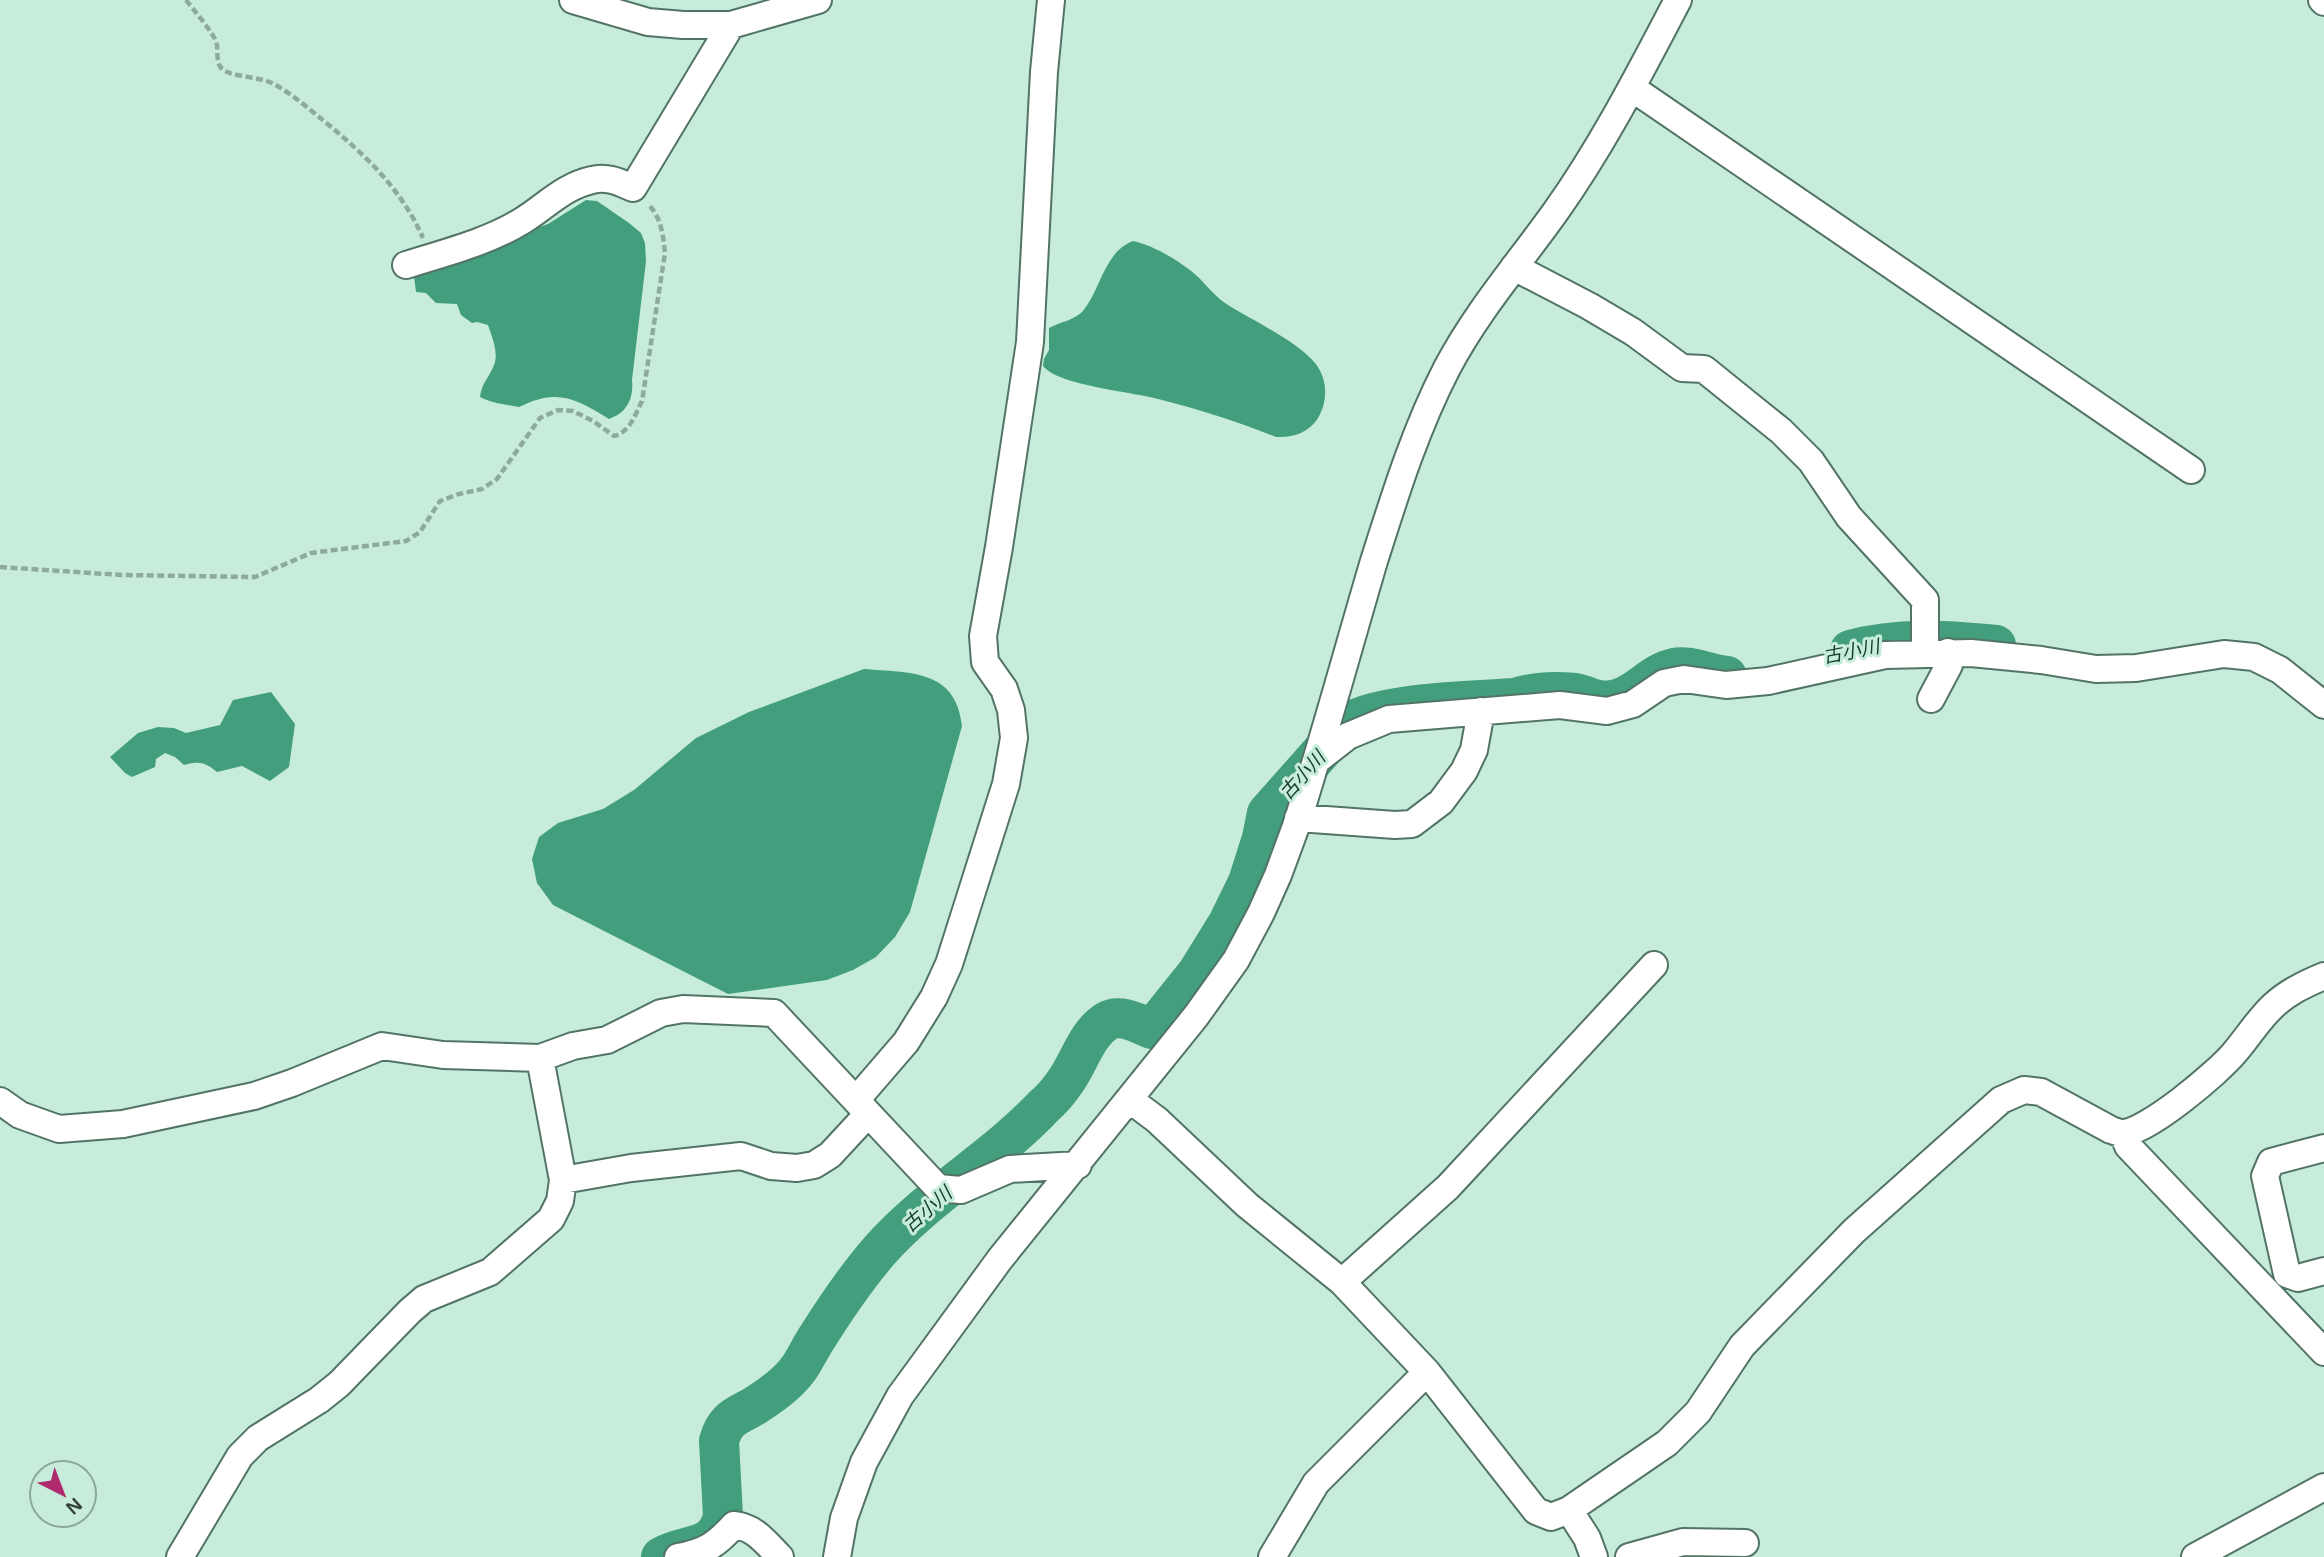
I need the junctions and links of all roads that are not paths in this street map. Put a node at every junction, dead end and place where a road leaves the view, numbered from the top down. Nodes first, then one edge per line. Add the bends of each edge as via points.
1 (573, 0) edge
2 (818, 0) edge
3 (1051, 0) edge
4 (1678, 0) edge
5 (731, 25) junction
6 (1632, 88) junction
7 (406, 264) dead end
8 (1514, 267) junction
9 (2191, 470) dead end
10 (1937, 652) junction
11 (1931, 699) dead end
12 (2324, 705) edge
13 (1481, 711) junction
14 (1316, 761) junction
15 (1298, 818) junction
16 (1654, 965) dead end
17 (2324, 976) edge
18 (540, 1058) junction
19 (1129, 1100) junction
20 (0, 1101) edge
21 (862, 1107) junction
22 (2123, 1134) junction
23 (2324, 1148) edge
24 (1078, 1165) junction
25 (563, 1180) junction
26 (2324, 1271) edge
27 (1342, 1282) junction
28 (2324, 1352) edge
29 (1427, 1372) junction
30 (2324, 1486) edge
31 (1569, 1510) junction
32 (1745, 1543) dead end
33 (180, 1557) edge
34 (678, 1557) edge
35 (780, 1557) edge
36 (837, 1557) edge
37 (1272, 1557) edge
38 (1594, 1557) edge
39 (1629, 1557) edge
40 (2195, 1557) edge

1 - 5 street via 648,22
2 - 5 street
3 - 21 street via 1030,342 982,636 985,663 1004,689 1011,710 1014,738 1006,784 948,964 934,997
4 - 6 street
5 - 7 street via 633,188 612,179 579,183 498,233
6 - 8 street via 1556,211
6 - 9 street
8 - 10 street via 1633,332 1682,368 1704,369 1781,431 1811,461 1849,517 1925,600
8 - 14 street via 1448,366 1408,454
10 - 11 street via 1949,665
10 - 12 street via 2096,669 2136,668 2224,654 2254,657 2280,670
10 - 13 street via 1885,655 1768,681 1726,685 1684,679 1664,683 1633,704 1607,711 1560,705
13 - 14 street via 1389,719 1348,736
13 - 15 street via 1474,750 1464,771 1441,802 1412,824
14 - 15 street
15 - 19 street via 1278,876 1236,960
16 - 27 street via 1448,1187
17 - 22 street via 2288,992 2235,1053 2184,1099
18 - 20 street via 479,1058 382,1046 254,1096 93,1128 58,1129 20,1115
18 - 21 street via 607,1040 661,1013 683,1009 774,1013
18 - 25 street
19 - 24 street
19 - 27 street
21 - 24 street via 938,1188 961,1190 1010,1169
21 - 25 street via 830,1155 814,1166 771,1167 741,1156
22 - 28 street via 2128,1146
22 - 31 street via 2041,1092 2024,1090 2001,1100 1854,1231 1742,1346 1698,1412 1667,1443
23 - 26 street via 2271,1161 2265,1176 2287,1274 2298,1278
24 - 36 street via 1000,1259 900,1396 864,1462
25 - 33 street via 551,1219 534,1235 490,1272 424,1299 339,1384 258,1438 240,1456
27 - 29 street
29 - 31 street via 1536,1511 1551,1517
29 - 37 street via 1316,1483
30 - 40 street
31 - 38 street
32 - 39 street via 1683,1542
34 - 35 street via 707,1549 734,1525 755,1532

